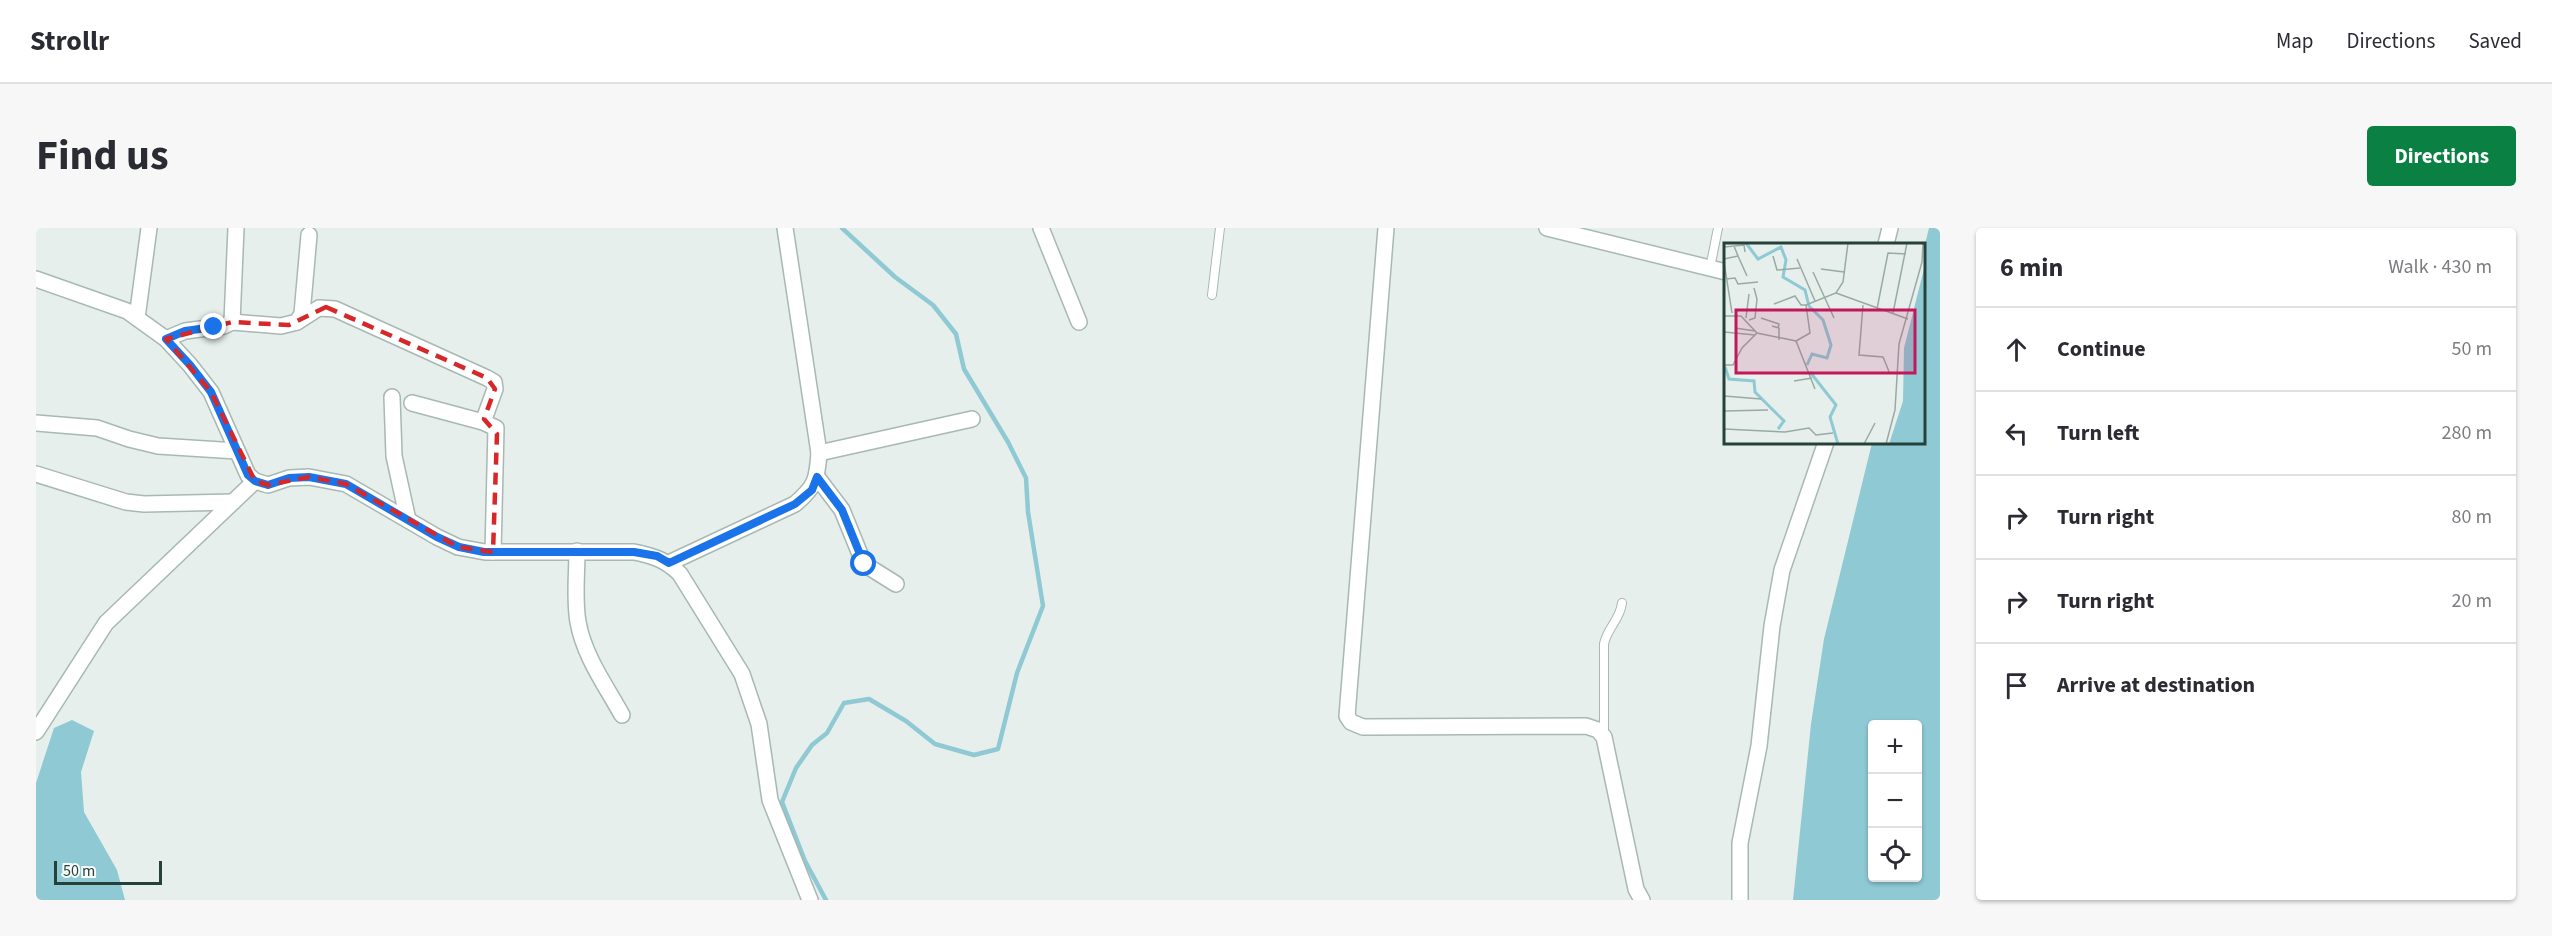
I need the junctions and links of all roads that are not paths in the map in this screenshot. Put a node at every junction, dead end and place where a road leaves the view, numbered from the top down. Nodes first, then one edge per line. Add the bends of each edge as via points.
1 (149, 228) edge
2 (236, 228) edge
3 (785, 228) edge
4 (1041, 228) edge
5 (1220, 228) edge
6 (1386, 228) edge
7 (1547, 228) edge
8 (1718, 228) edge
9 (1890, 228) edge
10 (309, 235) dead end
11 (1886, 243) edge
12 (1710, 268) junction
13 (1724, 272) edge
14 (36, 279) edge
15 (1212, 295) dead end
16 (137, 318) junction
17 (232, 322) junction
18 (297, 322) junction
19 (1079, 322) dead end
20 (166, 339) junction
21 (392, 397) dead end
22 (412, 403) dead end
23 (972, 419) dead end
24 (483, 422) junction
25 (36, 423) edge
26 (1825, 444) edge
27 (237, 451) junction
28 (819, 453) junction
29 (36, 474) edge
30 (817, 477) junction
31 (255, 481) junction
32 (233, 501) junction
33 (408, 520) junction
34 (577, 551) junction
35 (494, 552) junction
36 (669, 563) junction
37 (896, 584) dead end
38 (1622, 603) dead end
39 (622, 715) dead end
40 (36, 732) edge
41 (1604, 737) junction
42 (810, 900) edge
43 (1642, 900) edge
44 (1740, 900) edge

1 - 16 street
2 - 17 street
3 - 28 street
4 - 19 street
5 - 15 lane
6 - 41 street via 1347,716 1350,722 1363,727 1586,726 1599,730
7 - 12 street
8 - 12 lane
9 - 11 street
10 - 18 street via 302,314
12 - 13 street
14 - 16 street via 107,303
16 - 20 street
17 - 18 street via 281,326
17 - 20 street via 185,331
18 - 24 street via 318,308 334,309 487,378 494,382 495,389
20 - 27 street via 211,392
21 - 33 street via 394,456
22 - 24 street
23 - 28 street
24 - 35 street via 496,428 497,434
25 - 27 street via 97,428 158,446
26 - 44 street via 1782,570 1759,746 1740,843
27 - 31 street
28 - 30 street
29 - 32 street via 126,502
30 - 36 street via 812,490 795,504
30 - 37 street via 842,510 864,564
31 - 32 street
31 - 33 street via 268,485 309,477 346,484
32 - 40 street via 106,623
33 - 35 street via 459,547
34 - 35 street
34 - 36 street via 634,552 657,556
34 - 39 street via 581,635
36 - 42 street via 680,574 742,674 759,724 770,800
38 - 41 lane via 1604,644
41 - 43 street via 1636,889

